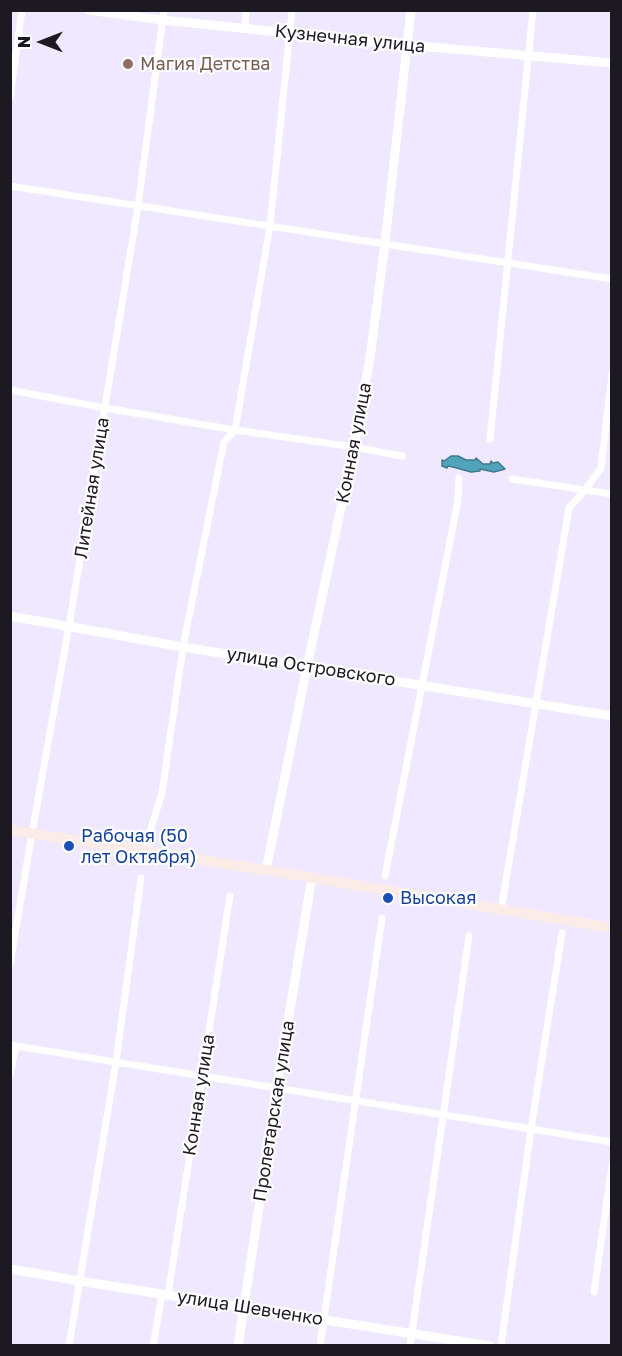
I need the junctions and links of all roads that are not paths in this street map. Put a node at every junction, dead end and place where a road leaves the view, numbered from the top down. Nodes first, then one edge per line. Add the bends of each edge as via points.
1 (22, 10) edge
2 (89, 10) edge
3 (246, 10) edge
4 (292, 10) edge
5 (411, 10) edge
6 (533, 10) edge
7 (163, 15) edge
8 (244, 28) junction
9 (289, 32) junction
10 (407, 45) junction
11 (528, 54) junction
12 (612, 63) edge
13 (10, 97) edge
14 (10, 186) edge
15 (138, 206) junction
16 (270, 226) junction
17 (385, 243) junction
18 (507, 262) junction
19 (612, 279) edge
20 (612, 374) edge
21 (11, 391) edge
22 (105, 408) junction
23 (235, 430) junction
24 (490, 440) dead end
25 (354, 447) junction
26 (402, 456) dead end
27 (459, 478) dead end
28 (512, 479) dead end
29 (585, 490) junction
30 (612, 494) edge
31 (10, 616) edge
32 (69, 626) junction
33 (183, 647) junction
34 (307, 667) junction
35 (422, 685) junction
36 (537, 705) junction
37 (612, 716) edge
38 (10, 830) edge
39 (32, 833) junction
40 (146, 851) junction
41 (266, 870) junction
42 (385, 876) dead end
43 (141, 878) dead end
44 (312, 878) junction
45 (230, 896) dead end
46 (501, 910) junction
47 (382, 918) dead end
48 (612, 928) edge
49 (562, 933) dead end
50 (469, 936) dead end
51 (10, 964) edge
52 (13, 1046) edge
53 (116, 1062) junction
54 (10, 1074) edge
55 (202, 1076) junction
56 (277, 1088) junction
57 (356, 1101) junction
58 (444, 1115) junction
59 (531, 1129) junction
60 (612, 1142) edge
61 (612, 1166) edge
62 (10, 1269) edge
63 (79, 1281) junction
64 (594, 1292) dead end
65 (165, 1294) junction
66 (243, 1307) junction
67 (324, 1319) junction
68 (412, 1334) junction
69 (69, 1346) edge
70 (153, 1346) edge
71 (238, 1346) edge
72 (320, 1346) edge
73 (410, 1346) edge
74 (490, 1346) edge
75 (501, 1346) edge

1 - 13 street
2 - 7 street, Кузнечная улица
3 - 8 street
4 - 9 street
5 - 10 street, Конная улица
6 - 11 street
7 - 8 street, Кузнечная улица
7 - 15 street, Литейная улица
8 - 9 street, Кузнечная улица
9 - 10 street, Кузнечная улица
9 - 16 street
10 - 11 street, Кузнечная улица
10 - 17 street, Конная улица
11 - 12 street, Кузнечная улица
11 - 18 street
14 - 15 street
15 - 16 street
15 - 22 street, Литейная улица
16 - 17 street
16 - 23 street
17 - 18 street
17 - 25 street, Конная улица
18 - 19 street
18 - 24 street
20 - 29 street via 601,468
21 - 22 street
22 - 23 street
22 - 32 street, Литейная улица
23 - 25 street
23 - 33 street via 224,442
25 - 26 street
25 - 34 street, Конная улица
27 - 35 street
28 - 29 street
29 - 30 street
29 - 36 street via 569,508
31 - 32 street, улица Островского
32 - 33 street, улица Островского
32 - 39 street, Литейная улица
33 - 34 street, улица Островского
33 - 40 street via 162,793
34 - 35 street, улица Островского
34 - 41 street, Конная улица
35 - 36 street, улица Островского
35 - 42 street
36 - 37 street, улица Островского
36 - 46 street
38 - 39 main road
39 - 40 main road
39 - 51 street, Литейная улица
40 - 41 main road
41 - 44 main road
43 - 53 street
44 - 46 main road
44 - 56 street, Пролетарская улица
45 - 55 street, Конная улица
46 - 48 main road
47 - 57 street
49 - 59 street
50 - 58 street
52 - 53 street
52 - 54 street
53 - 55 street
53 - 63 street
55 - 56 street
55 - 65 street, Конная улица
56 - 57 street
56 - 66 street, Пролетарская улица
57 - 58 street
57 - 67 street
58 - 59 street
58 - 68 street
59 - 60 street
59 - 75 street
61 - 64 street
62 - 63 street, улица Шевченко
63 - 65 street, улица Шевченко
63 - 69 street
65 - 66 street, улица Шевченко
65 - 70 street, Конная улица
66 - 67 street, улица Шевченко
66 - 71 street, Пролетарская улица
67 - 68 street, улица Шевченко
67 - 72 street
68 - 73 street
68 - 74 street, улица Шевченко

